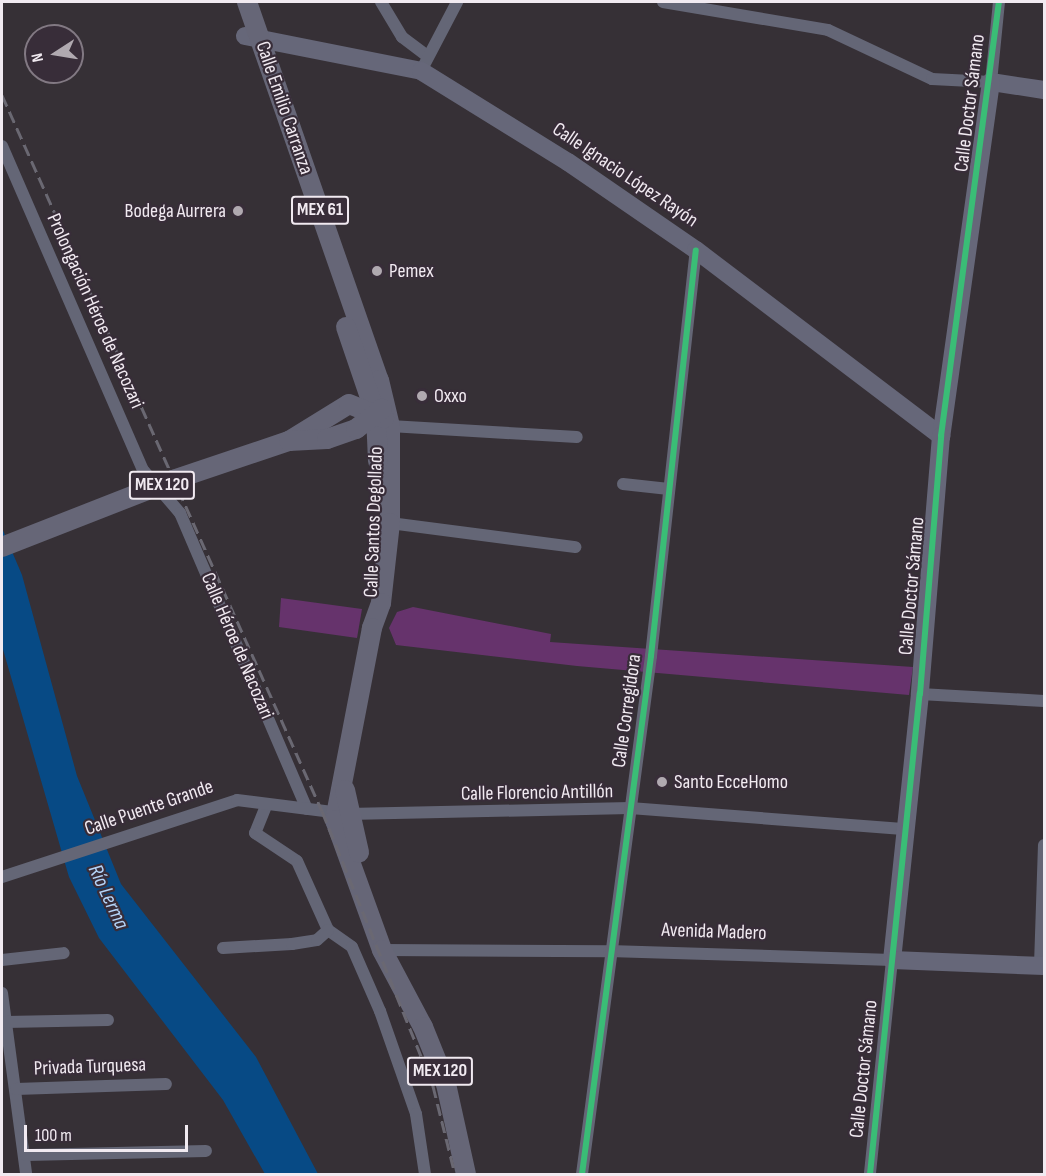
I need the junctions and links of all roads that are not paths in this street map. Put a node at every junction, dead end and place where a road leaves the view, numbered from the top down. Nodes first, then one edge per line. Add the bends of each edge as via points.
1 (233, 2) edge
2 (247, 2) edge
3 (381, 2) edge
4 (457, 2) edge
5 (663, 2) edge
6 (999, 2) edge
7 (252, 36) junction
8 (424, 64) junction
9 (991, 82) junction
10 (1044, 90) edge
11 (2, 146) edge
12 (696, 250) junction
13 (364, 380) junction
14 (349, 404) junction
15 (386, 416) junction
16 (941, 436) junction
17 (334, 437) junction
18 (577, 437) dead end
19 (290, 441) junction
20 (378, 457) junction
21 (623, 484) dead end
22 (159, 487) junction
23 (669, 489) junction
24 (390, 523) junction
25 (2, 547) edge
26 (575, 547) dead end
27 (372, 628) junction
28 (920, 694) junction
29 (1044, 701) edge
30 (266, 806) junction
31 (630, 808) junction
32 (307, 810) junction
33 (341, 813) junction
34 (906, 829) junction
35 (1044, 845) edge
36 (2, 877) edge
37 (328, 930) junction
38 (223, 948) dead end
39 (387, 950) junction
40 (609, 951) junction
41 (64, 953) dead end
42 (2, 960) edge
43 (892, 960) junction
44 (1042, 965) edge
45 (2, 993) edge
46 (108, 1020) dead end
47 (6, 1022) junction
48 (166, 1083) dead end
49 (16, 1089) junction
50 (206, 1151) dead end
51 (26, 1155) junction
52 (26, 1174) edge
53 (425, 1174) edge
54 (466, 1174) edge
55 (582, 1174) edge
56 (870, 1174) edge

1 - 7 main road, Calle Emilio Carranza / MEX 61
2 - 7 main road, Calle Emilio Carranza / MEX 61
3 - 8 street
4 - 8 street
5 - 9 street via 828,30 932,78
6 - 9 street, Calle Doctor Sámano
7 - 8 street, Calle Ignacio López Rayón
7 - 13 main road, Calle Emilio Carranza / MEX 61
7 - 15 main road, Calle Emilio Carranza / MEX 61
8 - 12 street, Calle Ignacio López Rayón
9 - 10 street
9 - 16 street, Calle Doctor Sámano
11 - 22 street, Prolongación Héroe de Nacozari via 143,470
12 - 16 street, Calle Ignacio López Rayón
12 - 23 street, Calle Corregidora
13 - 14 main road
13 - 15 main road, Calle Emilio Carranza / MEX 61
14 - 15 main road
14 - 19 main road, MEX 120 via 324,416
15 - 17 main road, MEX 120
15 - 18 street
15 - 20 main road, Calle Santos Degollado
15 - 24 main road, Calle Santos Degollado
16 - 28 street, Calle Doctor Sámano
17 - 19 main road, MEX 120
17 - 20 main road, MEX 120 via 358,442
19 - 22 main road, MEX 120
20 - 27 main road, Calle Santos Degollado
21 - 23 street
22 - 25 main road, MEX 120
22 - 32 street, Calle Héroe de Nacozari via 180,513
23 - 31 street, Calle Corregidora
24 - 26 street
24 - 27 main road, Calle Santos Degollado via 381,603
27 - 33 main road, Calle Santos Degollado
28 - 29 street
28 - 34 street, Calle Doctor Sámano
30 - 32 street, Calle Puente Grande
30 - 36 street, Calle Puente Grande via 237,800
30 - 37 street via 255,833 297,861
31 - 33 street, Calle Florencio Antillón
31 - 34 street, Calle Florencio Antillón
31 - 40 street, Calle Corregidora
32 - 33 street, Calle Puente Grande
33 - 39 main road, MEX 120
34 - 43 street, Calle Doctor Sámano
35 - 44 street
37 - 38 street via 317,940 300,943
37 - 53 street via 352,947 380,1011 416,1114
39 - 40 street, Avenida Madero
39 - 54 main road, MEX 120 via 446,1084
40 - 43 street, Avenida Madero
40 - 55 street, Calle Corregidora
41 - 42 street
43 - 44 street, Avenida Madero
43 - 56 street, Calle Doctor Sámano
45 - 47 street
46 - 47 street
47 - 49 street
48 - 49 street, Privada Turquesa
49 - 51 street
50 - 51 street
51 - 52 street

